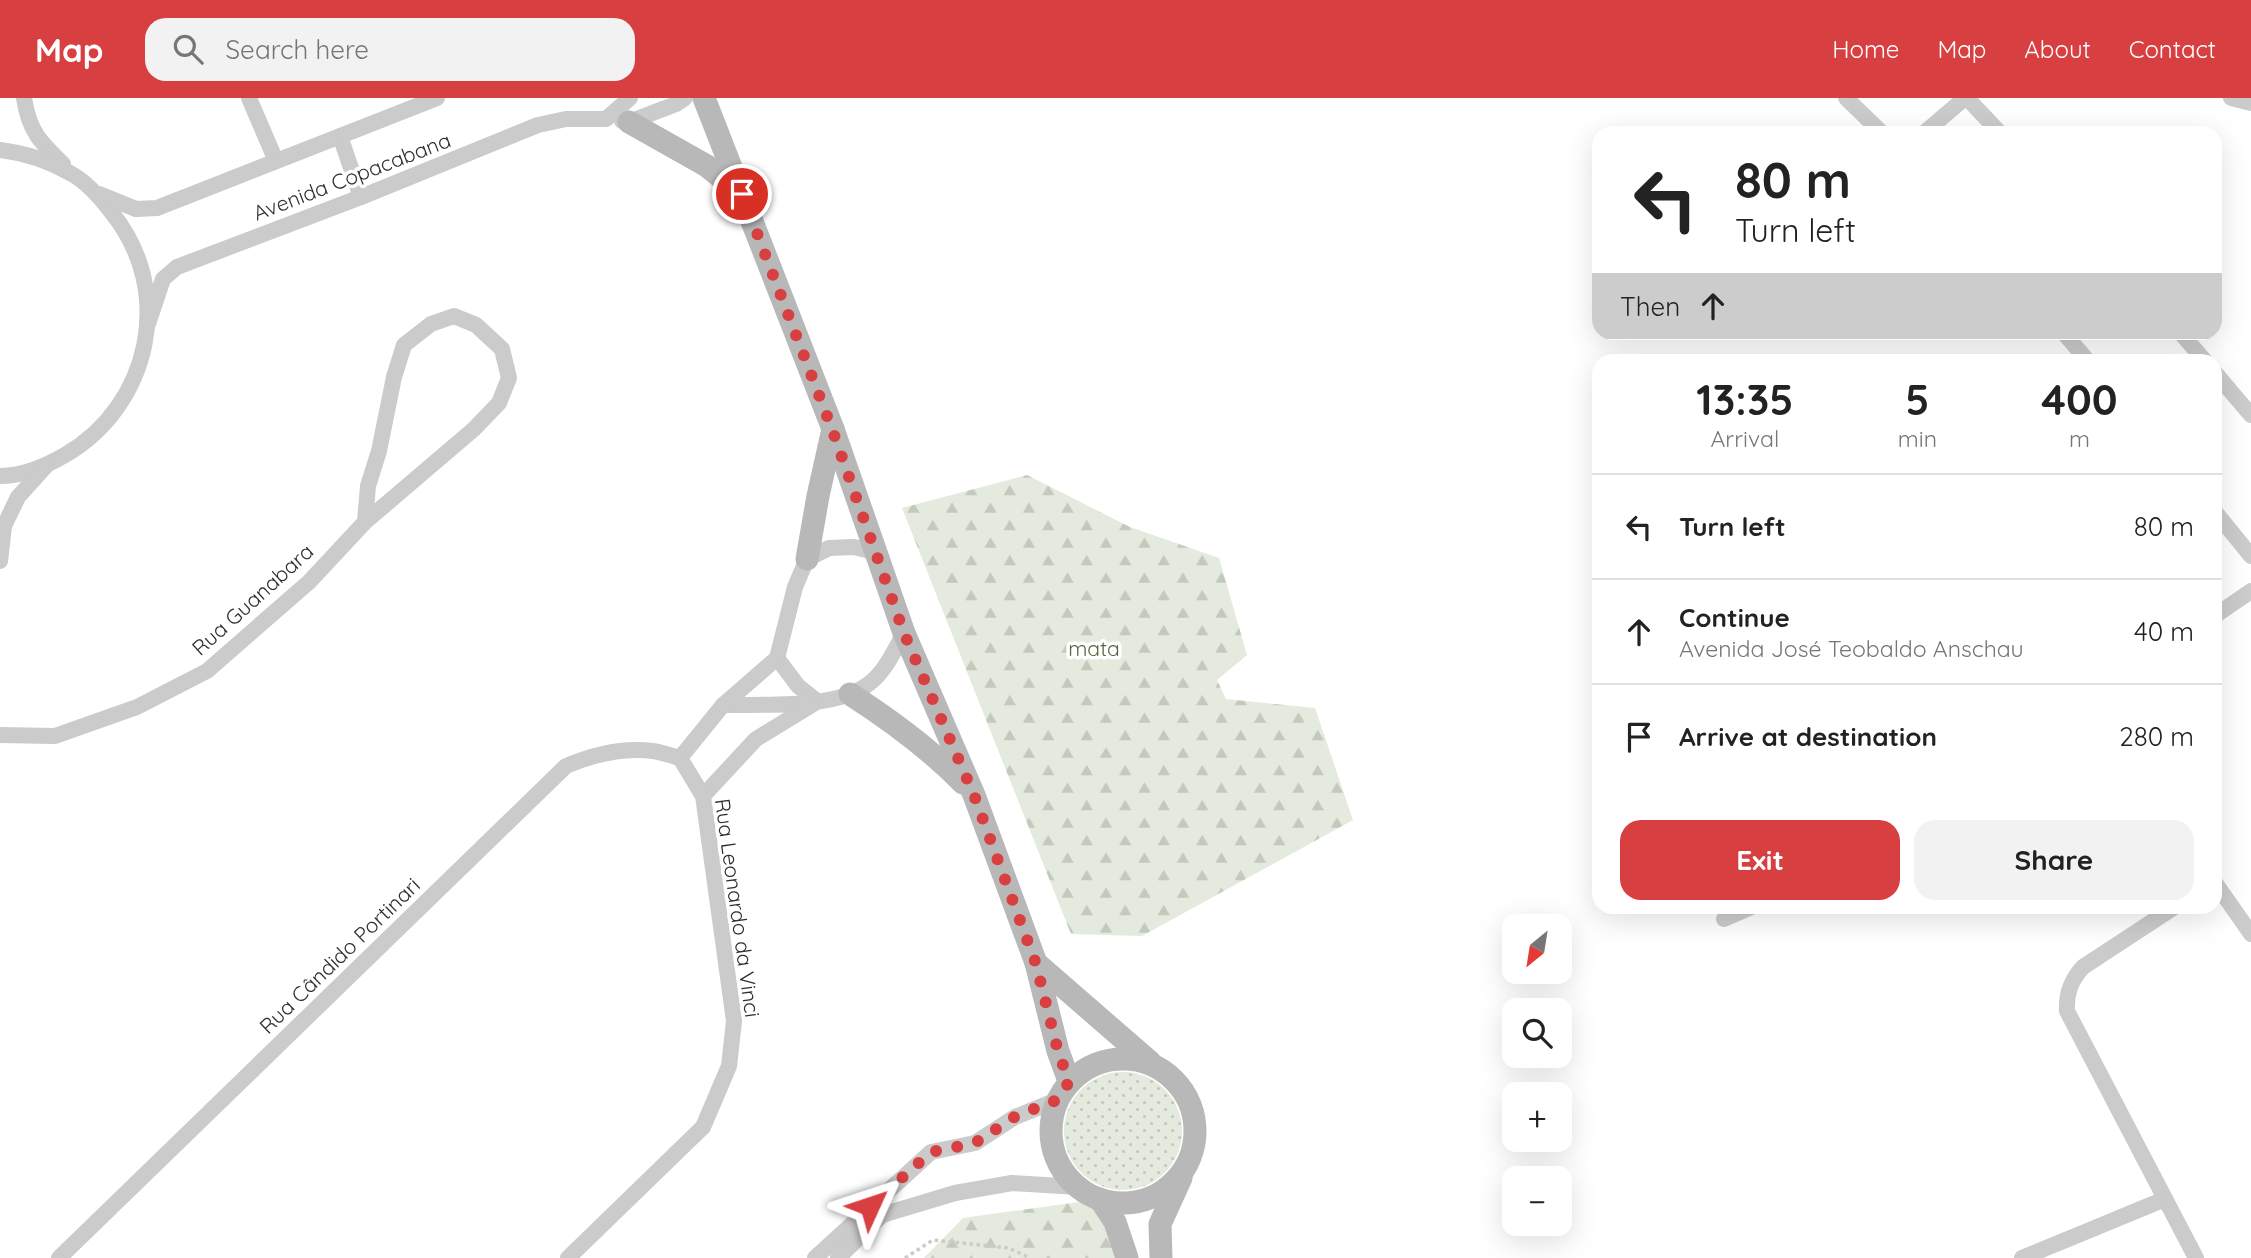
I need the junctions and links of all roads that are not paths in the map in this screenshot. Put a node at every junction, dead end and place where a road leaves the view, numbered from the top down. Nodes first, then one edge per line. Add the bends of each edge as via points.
1 (24, 98) edge
2 (249, 98) edge
3 (437, 98) edge
4 (630, 98) edge
5 (685, 98) edge
6 (704, 98) edge
7 (1846, 98) edge
8 (1966, 98) edge
9 (2231, 98) edge
10 (2251, 103) edge
11 (606, 119) junction
12 (629, 122) junction
13 (1875, 126) edge
14 (1932, 126) edge
15 (1993, 126) edge
16 (340, 136) junction
17 (0, 150) edge
18 (276, 161) junction
19 (72, 173) junction
20 (96, 193) junction
21 (742, 194) junction
22 (362, 197) junction
23 (148, 324) junction
24 (2070, 340) edge
25 (2186, 340) edge
26 (2082, 354) edge
27 (2199, 354) edge
28 (2222, 381) edge
29 (2251, 415) edge
30 (832, 429) junction
31 (46, 466) junction
32 (0, 476) edge
33 (2222, 520) edge
34 (365, 522) junction
35 (878, 553) junction
36 (2251, 556) edge
37 (807, 559) junction
38 (0, 561) edge
39 (2251, 592) edge
40 (2222, 611) edge
41 (904, 633) junction
42 (777, 659) junction
43 (850, 694) junction
44 (817, 701) junction
45 (723, 705) junction
46 (0, 735) edge
47 (680, 758) junction
48 (974, 795) junction
49 (703, 796) junction
50 (2222, 893) edge
51 (1736, 914) edge
52 (2164, 914) edge
53 (1724, 919) dead end
54 (2251, 934) edge
55 (1036, 964) junction
56 (1154, 1065) junction
57 (1063, 1091) junction
58 (1187, 1166) junction
59 (1078, 1187) junction
60 (1100, 1199) junction
61 (2165, 1199) junction
62 (59, 1258) edge
63 (568, 1258) edge
64 (815, 1258) edge
65 (838, 1258) edge
66 (1127, 1258) edge
67 (1161, 1258) edge
68 (2022, 1258) edge
69 (2196, 1258) edge

1 - 19 street via 37,139
2 - 18 street
3 - 16 street, Avenida Copacabana
4 - 11 street
5 - 12 street, Avenida Copacabana
6 - 21 street
7 - 13 street
8 - 14 street
8 - 15 street
9 - 10 street
11 - 12 street, Avenida Copacabana
11 - 22 street, Avenida Copacabana via 566,119 538,125
12 - 21 street via 707,166
16 - 18 street, Avenida Copacabana
16 - 22 street
17 - 19 street via 29,154
18 - 20 street, Avenida Copacabana via 157,208 136,209
19 - 20 street
20 - 23 street via 127,231 144,276
21 - 30 street
22 - 23 street, Avenida Copacabana via 177,267 163,279
23 - 31 street via 139,369 118,409 86,443
24 - 26 street
25 - 27 street
28 - 29 street
30 - 35 street
30 - 37 street
31 - 32 street
31 - 38 street via 18,497 4,526
33 - 36 street
34 - 34 street, Rua Guanabara via 499,403 509,378 502,349 476,326 454,316 431,324 404,345 368,486
34 - 46 street, Rua Guanabara via 309,582 207,671 137,707 55,736
35 - 37 street via 854,547 829,548
35 - 41 street
37 - 42 street
39 - 40 street
41 - 43 street via 872,682
41 - 48 street
42 - 44 street
42 - 45 street
43 - 44 street
43 - 48 street via 904,729
44 - 45 street
44 - 49 street via 756,738
45 - 47 street
47 - 49 street, Rua Leonardo da Vinci
47 - 62 street, Rua Cândido Portinari via 652,750 620,752 590,756 566,766
48 - 55 street
49 - 63 street, Rua Leonardo da Vinci via 734,1021 729,1066 703,1127
50 - 54 street
51 - 53 street
52 - 61 street via 2083,967 2066,1001 2067,1011
55 - 56 street
55 - 57 street
56 - 57 street via 1132,1058 1109,1059 1088,1067
56 - 58 street via 1186,1095 1195,1117 1195,1142
57 - 59 street via 1051,1122 1052,1145 1061,1168
57 - 64 street via 975,1143 931,1152
58 - 60 street via 1171,1185 1150,1198 1125,1203
58 - 67 street via 1160,1224
59 - 60 street
59 - 65 street via 1012,1182 955,1193 882,1215
60 - 66 street via 1115,1222
61 - 68 street
61 - 69 street

